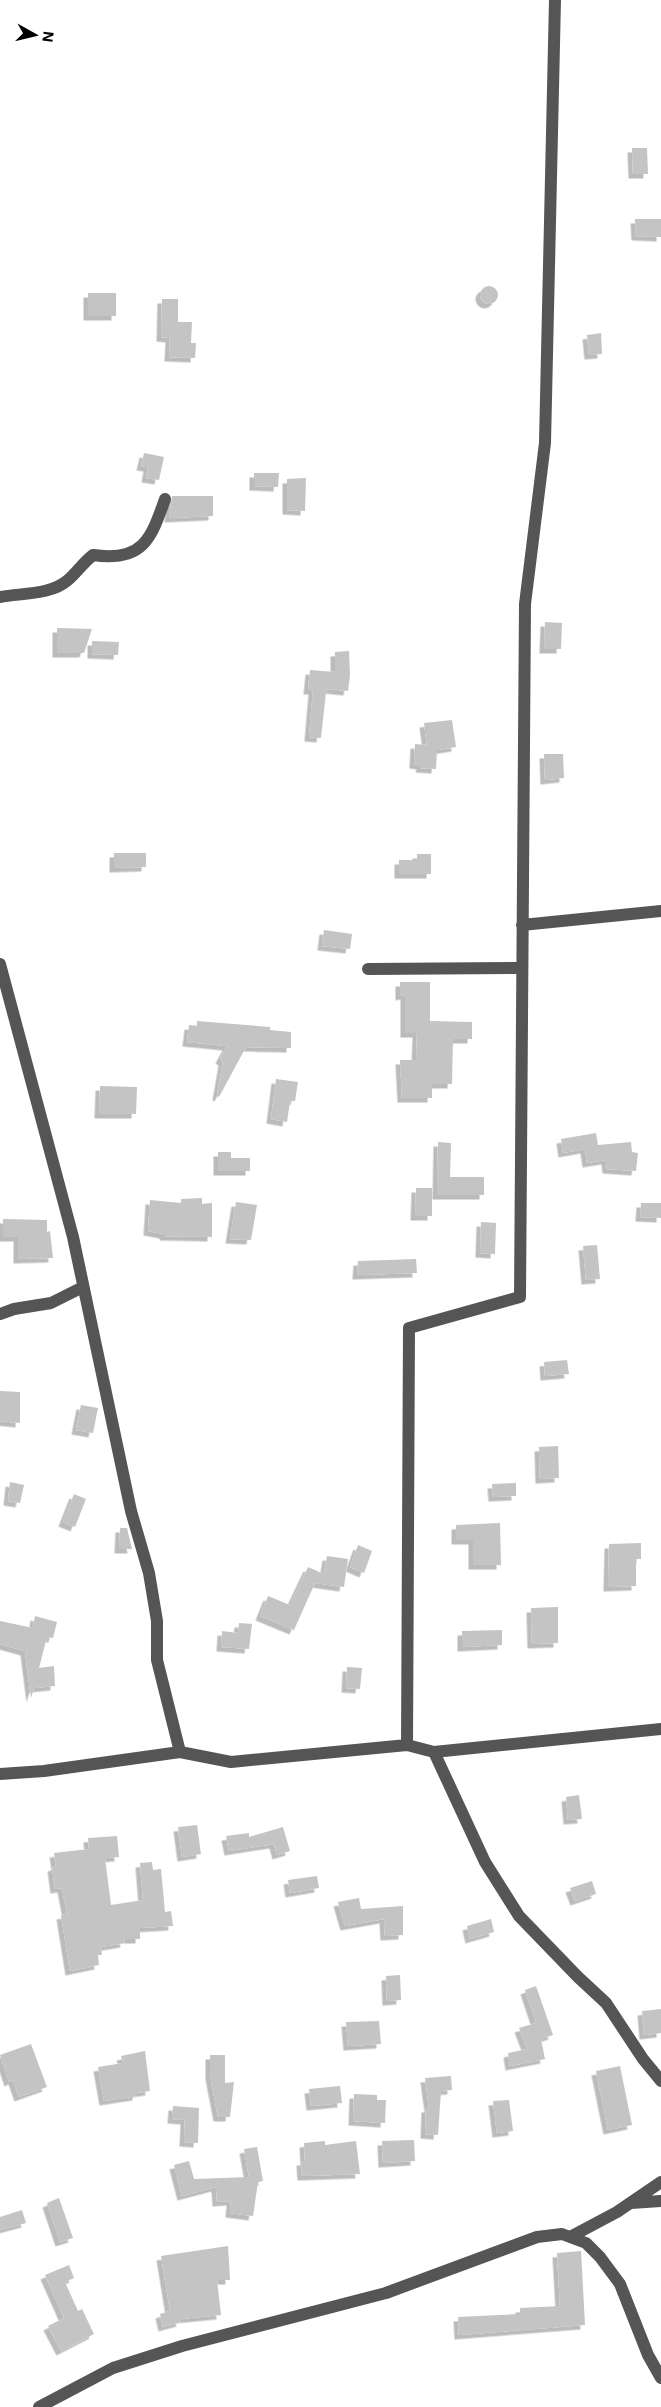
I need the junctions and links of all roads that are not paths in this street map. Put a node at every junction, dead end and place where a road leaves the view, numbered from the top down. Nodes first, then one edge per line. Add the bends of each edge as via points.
1 (555, 0) edge
2 (165, 499) dead end
3 (0, 597) edge
4 (661, 911) edge
5 (522, 925) junction
6 (0, 964) edge
7 (522, 968) junction
8 (368, 969) dead end
9 (83, 1287) junction
10 (0, 1314) edge
11 (661, 1729) edge
12 (407, 1745) junction
13 (180, 1752) junction
14 (434, 1752) junction
15 (0, 1774) edge
16 (661, 2080) edge
17 (661, 2182) edge
18 (661, 2201) edge
19 (631, 2203) junction
20 (570, 2237) junction
21 (661, 2378) edge
22 (39, 2407) edge

1 - 5 street via 545,443 525,604
2 - 3 street via 152,534 134,552 109,558 93,555 67,581 48,591
4 - 5 street
5 - 7 street
6 - 9 street via 62,1192
7 - 8 street
7 - 12 street via 520,1297 409,1328
9 - 10 street via 51,1303
9 - 13 street via 131,1511 149,1573 157,1621 157,1660
11 - 14 street
12 - 13 street via 231,1762
12 - 14 street
13 - 15 street
14 - 16 street via 485,1862 520,1916 606,2003
17 - 19 street
18 - 19 street
19 - 20 street
20 - 21 street via 586,2243 620,2284 648,2355
20 - 22 street via 562,2234 537,2237 386,2293 182,2346 113,2368

